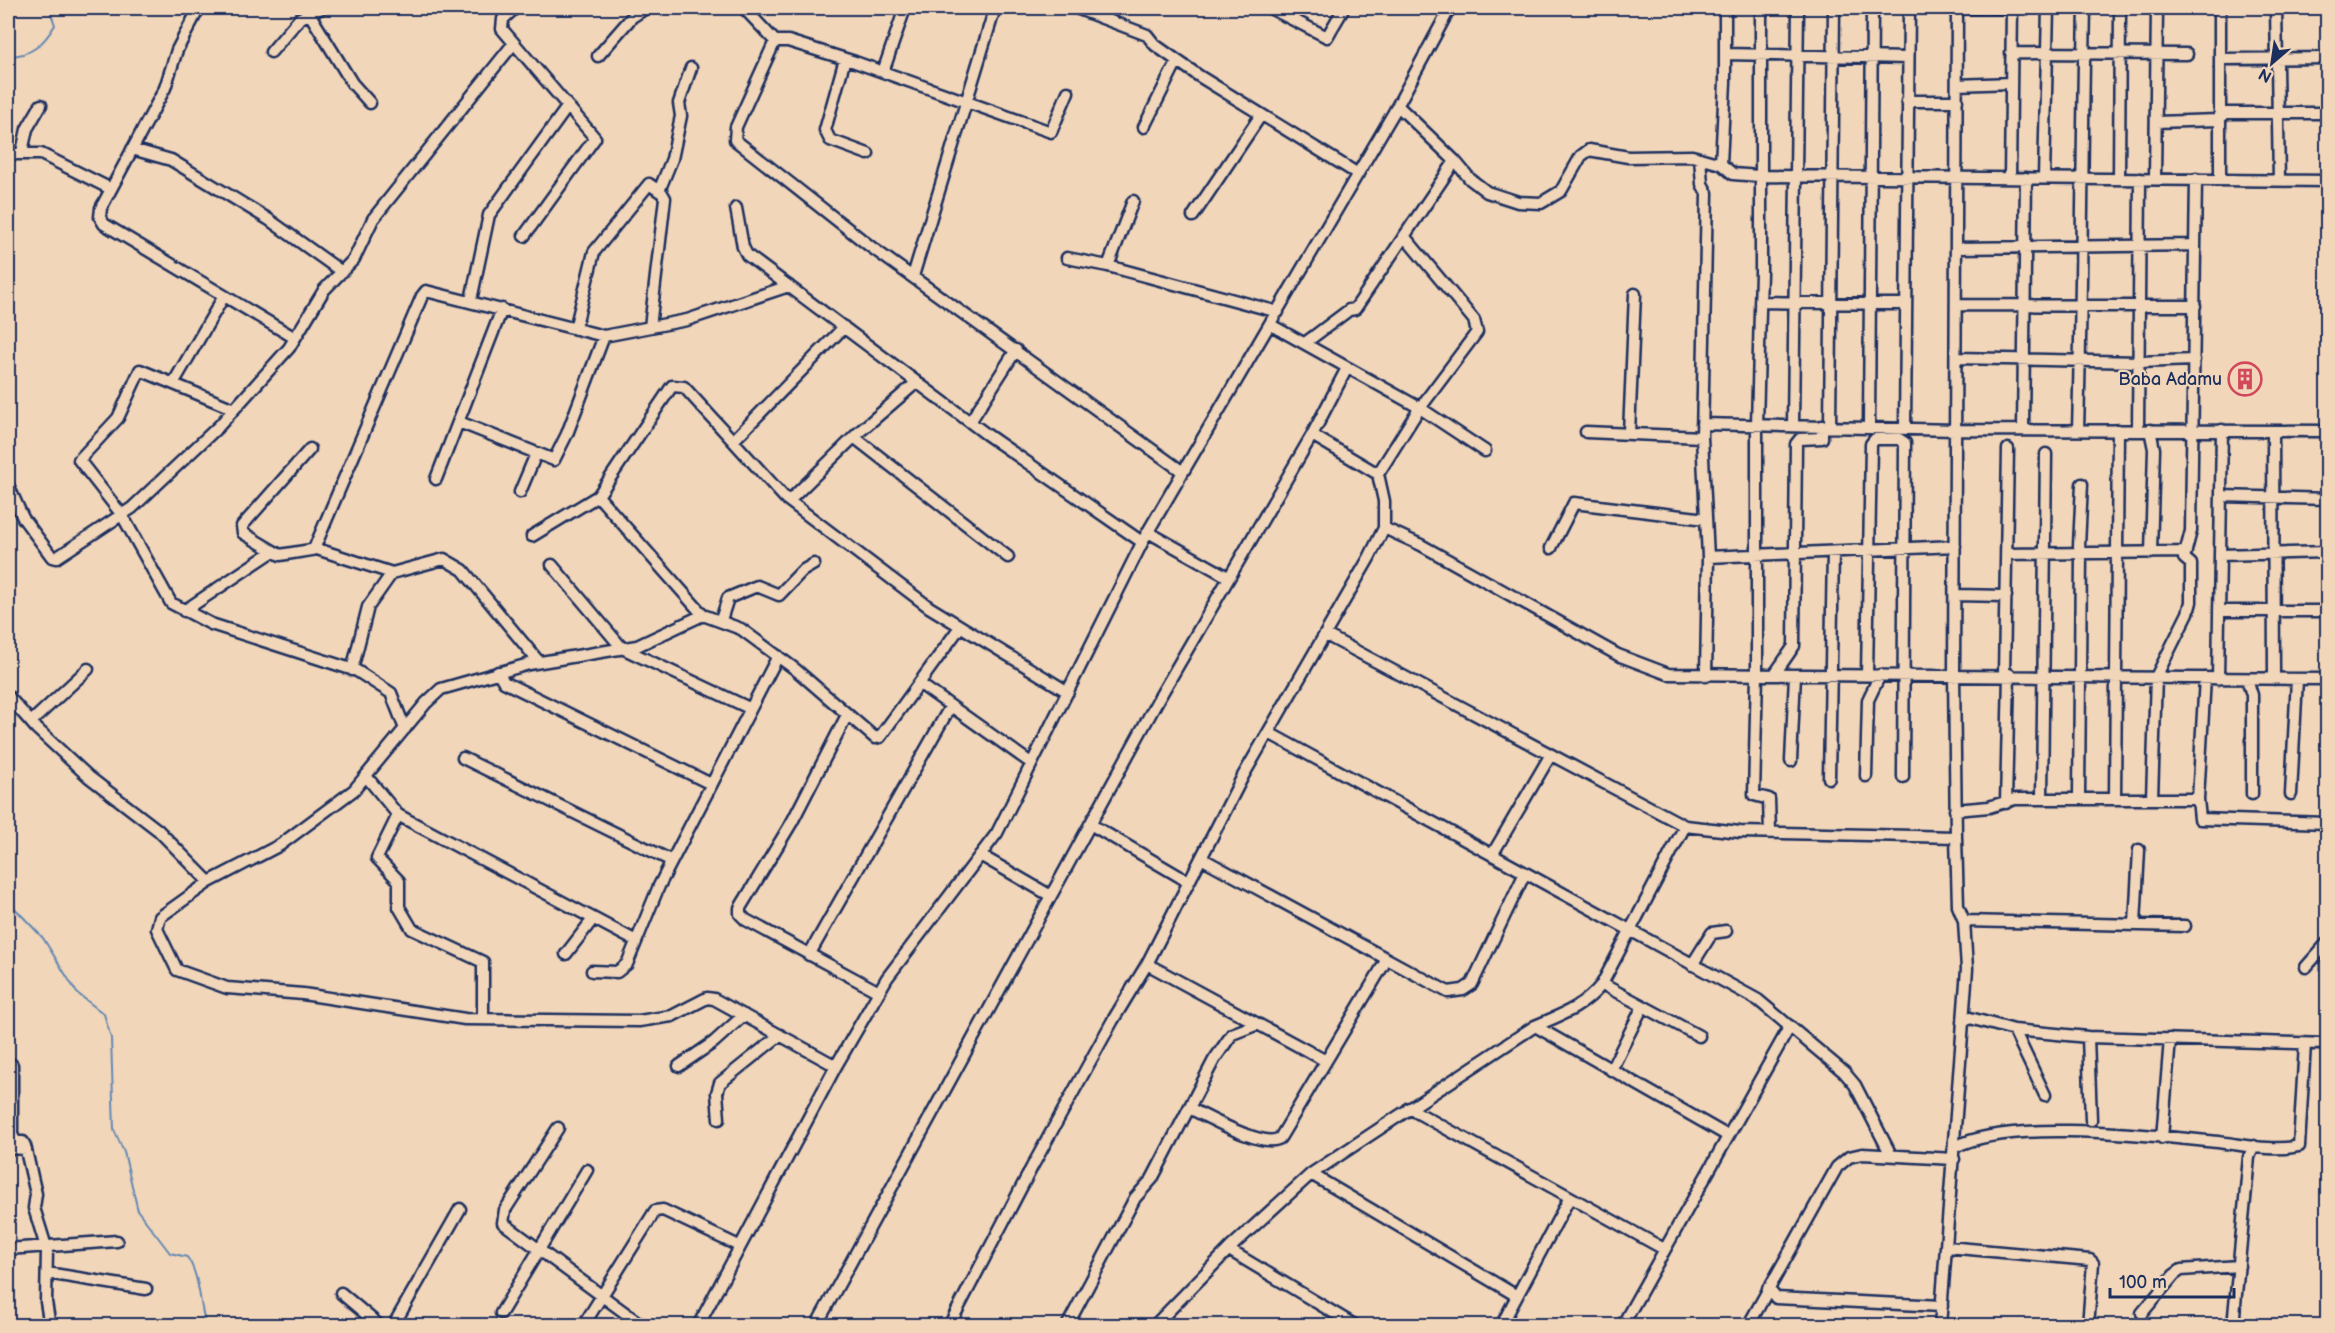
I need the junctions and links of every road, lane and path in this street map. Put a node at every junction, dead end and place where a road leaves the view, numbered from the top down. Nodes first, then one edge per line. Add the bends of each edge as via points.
1 (199, 8) edge
2 (322, 8) edge
3 (515, 8) edge
4 (646, 8) edge
5 (744, 8) edge
6 (904, 8) edge
7 (995, 8) edge
8 (1076, 8) edge
9 (1270, 8) edge
10 (1344, 8) edge
11 (1450, 8) edge
12 (1725, 8) edge
13 (1761, 8) edge
14 (1798, 8) edge
15 (1834, 8) edge
16 (1872, 8) edge
17 (1957, 8) edge
18 (2012, 8) edge
19 (2048, 8) edge
20 (2085, 8) edge
21 (2121, 8) edge
22 (2157, 8) edge
23 (2220, 8) edge
24 (2276, 8) edge
25 (308, 11) edge
26 (775, 41) junction
27 (514, 43) junction
28 (271, 52) dead end
29 (2011, 53) junction
30 (2047, 53) junction
31 (1725, 54) junction
32 (1760, 54) junction
33 (2084, 54) junction
34 (2120, 54) junction
35 (2157, 54) junction
36 (2187, 54) dead end
37 (1798, 55) junction
38 (598, 56) dead end
39 (1834, 56) junction
40 (1872, 57) junction
41 (1908, 58) junction
42 (2277, 58) junction
43 (2328, 58) edge
44 (845, 59) junction
45 (2220, 59) junction
46 (1177, 61) junction
47 (691, 68) dead end
48 (883, 72) junction
49 (2010, 83) junction
50 (1957, 85) junction
51 (1068, 92) dead end
52 (968, 100) junction
53 (1907, 101) junction
54 (1957, 102) junction
55 (370, 103) dead end
56 (41, 105) dead end
57 (568, 106) junction
58 (1398, 106) junction
59 (2328, 112) edge
60 (2278, 113) junction
61 (1261, 115) junction
62 (2218, 120) junction
63 (2156, 122) junction
64 (1144, 127) dead end
65 (132, 149) junction
66 (22, 152) junction
67 (8, 154) edge
68 (868, 154) dead end
69 (1700, 158) junction
70 (1455, 161) junction
71 (1721, 164) junction
72 (1358, 174) junction
73 (1798, 175) junction
74 (1831, 175) junction
75 (1759, 176) junction
76 (1871, 176) junction
77 (1906, 176) junction
78 (1956, 177) junction
79 (2010, 178) junction
80 (2026, 178) junction
81 (2044, 178) junction
82 (2082, 178) junction
83 (2119, 179) junction
84 (2140, 179) junction
85 (2155, 179) junction
86 (2196, 179) junction
87 (2220, 180) junction
88 (2279, 180) junction
89 (2328, 181) edge
90 (111, 189) junction
91 (659, 191) junction
92 (1133, 201) dead end
93 (736, 208) dead end
94 (1193, 216) dead end
95 (524, 236) dead end
96 (1404, 236) junction
97 (2195, 245) junction
98 (2083, 246) junction
99 (2026, 247) junction
100 (2139, 247) junction
101 (1956, 248) junction
102 (1067, 258) dead end
103 (1108, 266) junction
104 (342, 272) junction
105 (913, 276) junction
106 (789, 286) junction
107 (1635, 294) dead end
108 (224, 296) junction
109 (471, 300) junction
110 (1760, 302) junction
111 (1795, 302) junction
112 (1833, 302) junction
113 (1869, 302) junction
114 (1905, 304) junction
115 (2026, 304) junction
116 (2082, 304) junction
117 (2139, 304) junction
118 (1956, 305) junction
119 (2195, 306) junction
120 (502, 309) junction
121 (1278, 312) junction
122 (1270, 325) junction
123 (650, 327) junction
124 (844, 327) junction
125 (575, 329) junction
126 (604, 336) junction
127 (295, 338) junction
128 (1305, 343) junction
129 (1016, 350) junction
130 (1956, 358) junction
131 (2025, 359) junction
132 (2194, 360) junction
133 (2080, 361) junction
134 (2139, 362) junction
135 (1347, 368) junction
136 (174, 382) junction
137 (916, 382) junction
138 (1420, 408) junction
139 (234, 409) junction
140 (459, 422) junction
141 (970, 422) junction
142 (1702, 424) junction
143 (1757, 425) junction
144 (1792, 426) junction
145 (1826, 426) junction
146 (1869, 427) junction
147 (1905, 429) junction
148 (1956, 430) junction
149 (2023, 430) junction
150 (2078, 430) junction
151 (2118, 430) junction
152 (2138, 430) junction
153 (2150, 430) junction
154 (2192, 430) junction
155 (2222, 430) junction
156 (2273, 431) junction
157 (2328, 431) edge
158 (1586, 432) dead end
159 (1629, 433) junction
160 (1312, 435) junction
161 (854, 437) junction
162 (1702, 437) junction
163 (733, 441) junction
164 (310, 449) dead end
165 (2008, 449) dead end
166 (1485, 451) dead end
167 (536, 454) junction
168 (2046, 454) dead end
169 (1183, 472) junction
170 (1378, 474) junction
171 (436, 479) dead end
172 (2082, 484) dead end
173 (8, 485) edge
174 (520, 492) dead end
175 (598, 496) junction
176 (2221, 496) junction
177 (2272, 498) junction
178 (2328, 499) edge
179 (789, 501) junction
180 (122, 515) junction
181 (1706, 519) junction
182 (1384, 528) junction
183 (532, 536) dead end
184 (1145, 537) junction
185 (1955, 546) junction
186 (1551, 548) dead end
187 (315, 549) junction
188 (1906, 549) junction
189 (1869, 550) junction
190 (272, 552) junction
191 (1833, 552) junction
192 (2186, 552) junction
193 (2328, 552) edge
194 (2043, 553) junction
195 (2081, 553) junction
196 (2151, 553) junction
197 (2007, 554) junction
198 (2117, 554) junction
199 (2272, 554) junction
200 (1794, 555) junction
201 (2220, 555) junction
202 (1757, 556) junction
203 (1008, 557) dead end
204 (1708, 557) junction
205 (814, 564) dead end
206 (552, 566) dead end
207 (392, 573) junction
208 (1228, 577) junction
209 (1955, 595) junction
210 (2006, 596) junction
211 (2273, 609) junction
212 (184, 611) junction
213 (2219, 611) junction
214 (2328, 611) edge
215 (702, 615) junction
216 (722, 620) junction
217 (960, 627) junction
218 (1326, 635) junction
219 (622, 648) junction
220 (777, 656) junction
221 (539, 662) junction
222 (88, 669) dead end
223 (352, 670) junction
224 (498, 672) junction
225 (1902, 674) junction
226 (1954, 674) junction
227 (2007, 674) junction
228 (1757, 675) junction
229 (1774, 675) junction
230 (1795, 675) junction
231 (1830, 675) junction
232 (1867, 675) junction
233 (1880, 675) junction
234 (2044, 675) junction
235 (1706, 676) junction
236 (2079, 676) junction
237 (2117, 676) junction
238 (2156, 677) junction
239 (2205, 678) junction
240 (2218, 679) junction
241 (2247, 679) junction
242 (2274, 679) junction
243 (2297, 679) junction
244 (2328, 679) edge
245 (920, 684) junction
246 (1068, 692) junction
247 (8, 696) edge
248 (950, 706) junction
249 (749, 708) junction
250 (847, 715) junction
251 (31, 722) junction
252 (405, 729) junction
253 (1269, 733) junction
254 (1550, 756) junction
255 (463, 758) dead end
256 (1791, 761) dead end
257 (1030, 763) junction
258 (366, 776) junction
259 (1866, 776) dead end
260 (1903, 777) dead end
261 (1829, 778) dead end
262 (711, 784) junction
263 (2252, 794) dead end
264 (2291, 794) dead end
265 (2042, 798) junction
266 (2079, 798) junction
267 (2115, 798) junction
268 (2152, 798) junction
269 (2198, 799) junction
270 (2006, 802) junction
271 (1956, 810) junction
272 (398, 815) junction
273 (2328, 823) edge
274 (1090, 824) junction
275 (1685, 826) junction
276 (1770, 833) junction
277 (1956, 837) junction
278 (2139, 850) dead end
279 (980, 855) junction
280 (1492, 855) junction
281 (1201, 858) junction
282 (672, 861) junction
283 (1525, 873) junction
284 (209, 882) junction
285 (1189, 882) junction
286 (1051, 896) junction
287 (593, 919) junction
288 (1964, 921) junction
289 (2135, 924) junction
290 (2185, 926) dead end
291 (1630, 930) junction
292 (1726, 931) dead end
293 (636, 941) junction
294 (2328, 942) edge
295 (566, 954) dead end
296 (809, 955) junction
297 (1387, 959) junction
298 (1147, 964) junction
299 (1692, 965) junction
300 (2306, 967) dead end
301 (592, 971) dead end
302 (1602, 984) junction
303 (879, 992) junction
304 (1643, 1006) junction
305 (1233, 1011) junction
306 (744, 1015) junction
307 (483, 1019) junction
308 (1962, 1022) junction
309 (1258, 1024) junction
310 (1534, 1026) junction
311 (1790, 1026) junction
312 (2014, 1030) junction
313 (1232, 1034) junction
314 (780, 1035) junction
315 (1699, 1036) dead end
316 (2088, 1037) junction
317 (2170, 1039) junction
318 (2305, 1044) junction
319 (2328, 1044) edge
320 (1326, 1061) junction
321 (8, 1062) edge
322 (679, 1066) dead end
323 (836, 1066) junction
324 (1611, 1070) junction
325 (2045, 1095) dead end
326 (1189, 1108) junction
327 (1408, 1108) junction
328 (719, 1119) dead end
329 (2091, 1120) dead end
330 (558, 1128) dead end
331 (1728, 1136) junction
332 (2162, 1138) junction
333 (2240, 1145) junction
334 (2254, 1146) junction
335 (1955, 1147) junction
336 (8, 1148) edge
337 (26, 1149) junction
338 (1891, 1155) junction
339 (2249, 1157) junction
340 (1954, 1159) junction
341 (587, 1170) dead end
342 (1311, 1174) junction
343 (1570, 1197) junction
344 (460, 1209) dead end
345 (117, 1241) dead end
346 (45, 1244) junction
347 (739, 1246) junction
348 (1947, 1247) junction
349 (8, 1249) edge
350 (540, 1249) junction
351 (1664, 1249) junction
352 (1229, 1250) junction
353 (2239, 1266) junction
354 (47, 1274) junction
355 (1768, 1288) junction
356 (146, 1289) dead end
357 (341, 1293) dead end
358 (601, 1295) junction
359 (1517, 1296) junction
360 (1942, 1306) junction
361 (2142, 1313) dead end
362 (501, 1314) dead end
363 (50, 1326) edge
364 (380, 1326) edge
365 (393, 1326) edge
366 (584, 1326) edge
367 (643, 1326) edge
368 (698, 1326) edge
369 (816, 1326) edge
370 (949, 1326) edge
371 (1067, 1326) edge
372 (1154, 1326) edge
373 (1356, 1326) edge
374 (1501, 1326) edge
375 (1622, 1326) edge
376 (1748, 1326) edge
377 (1940, 1326) edge
378 (2088, 1326) edge
379 (2233, 1326) edge

1 - 65 street via 177,50 165,88
2 - 25 street
3 - 27 street via 500,25
4 - 38 street via 632,17
5 - 26 street
6 - 48 street
7 - 52 street
8 - 46 street via 1147,35
9 - 10 street via 1327,37
11 - 58 street
12 - 31 street
13 - 32 street
14 - 37 street
15 - 39 street
16 - 40 street
17 - 18 street
17 - 41 street via 1908,8
17 - 50 street
18 - 29 street
19 - 30 street
20 - 33 street
21 - 34 street
22 - 35 street
23 - 45 street
24 - 42 street
25 - 28 street
25 - 55 street via 352,83
26 - 44 street via 788,41
26 - 105 street via 736,127 735,140
27 - 57 street
27 - 104 street via 373,219 354,259
29 - 30 street
29 - 49 street
30 - 33 street
30 - 81 street
31 - 32 street
31 - 71 street
32 - 37 street
32 - 75 street
33 - 34 street
33 - 82 street
34 - 35 street
34 - 83 street
35 - 36 street
35 - 63 street
37 - 39 street
37 - 73 street
39 - 40 street
39 - 74 street
40 - 41 street
40 - 76 street
41 - 53 street
42 - 43 street
42 - 45 street
42 - 60 street
44 - 48 street
44 - 68 street via 825,130 830,140
45 - 62 street
46 - 61 street
46 - 64 street
47 - 91 street via 679,103 681,116 672,159
48 - 52 street
49 - 50 street
49 - 79 street
50 - 54 street
51 - 52 street via 1052,132
52 - 105 street
53 - 54 street
53 - 77 street
54 - 78 street
56 - 66 street via 27,129
57 - 95 street via 595,141
57 - 109 street via 489,215
58 - 70 street
58 - 72 street
59 - 60 street
60 - 62 street via 2226,113
60 - 88 street
61 - 72 street
61 - 94 street
62 - 63 street
62 - 87 street
63 - 85 street
65 - 90 street
65 - 104 street via 171,160 268,219
66 - 67 street
66 - 90 street via 41,154
69 - 70 street via 1628,157 1588,150 1561,191 1541,203 1518,202 1487,192
69 - 71 street
69 - 142 street via 1702,184 1707,193
70 - 96 street
71 - 75 street via 1733,174
72 - 121 street
73 - 74 street
73 - 75 street
73 - 111 street
74 - 76 street
74 - 112 street
75 - 110 street
76 - 77 street
76 - 113 street
77 - 78 street
77 - 114 street
78 - 79 street
78 - 101 street
79 - 80 street
80 - 81 street
80 - 99 street
81 - 82 street
82 - 83 street
82 - 98 street
83 - 84 street
84 - 85 street
84 - 100 street
85 - 86 street
86 - 87 street
86 - 97 street
87 - 88 street
88 - 89 street
90 - 108 street via 101,208 104,224
91 - 123 street via 665,198
91 - 125 street via 646,184 594,252
92 - 103 street
93 - 106 street via 744,251
96 - 128 street via 1355,309
96 - 138 street via 1477,325 1477,332
97 - 100 street
97 - 119 street
98 - 99 street
98 - 100 street
98 - 116 street
99 - 101 street
99 - 115 street
100 - 117 street
101 - 118 street
102 - 103 street
103 - 121 street
104 - 127 street via 324,290
105 - 129 street
106 - 123 street via 687,320
106 - 124 street
107 - 159 street
108 - 127 street
108 - 136 street
109 - 120 street
109 - 187 street via 432,291 422,296
110 - 111 street
110 - 143 street
111 - 112 street
111 - 144 street
112 - 113 street
112 - 145 street
113 - 114 street
113 - 146 street
114 - 147 street
115 - 116 street
115 - 118 street
115 - 131 street
116 - 117 street
116 - 133 street
117 - 119 street
117 - 134 street
118 - 130 street
119 - 132 street
120 - 125 street
120 - 140 street
121 - 122 street
122 - 128 street
122 - 169 street
123 - 126 street
124 - 137 street
124 - 163 street
125 - 126 street
126 - 167 street via 556,456 550,460
127 - 139 street
128 - 135 street
129 - 141 street
129 - 169 street
130 - 131 street
130 - 148 street
131 - 133 street
131 - 149 street
132 - 134 street
132 - 154 street
133 - 134 street
133 - 150 street
134 - 152 street
135 - 138 street
135 - 160 street
136 - 139 street
136 - 180 street via 140,370 118,418 79,458
137 - 141 street
137 - 161 street
138 - 166 street
138 - 170 street
139 - 180 street
140 - 167 street
140 - 171 street
141 - 184 street
142 - 143 street
142 - 162 street
143 - 144 street
143 - 202 street
144 - 145 street
145 - 146 street
145 - 200 street via 1821,438 1797,441
146 - 147 street
147 - 148 street
148 - 149 street
148 - 185 street
149 - 150 street
150 - 151 street
151 - 152 street
151 - 198 street
152 - 153 street
153 - 154 street
153 - 196 street via 2154,450
154 - 155 street
154 - 192 street via 2191,531
155 - 156 street
155 - 176 street
156 - 157 street
156 - 177 street
158 - 159 street
159 - 162 street
160 - 170 street
160 - 208 street
161 - 179 street
161 - 203 street
162 - 181 street
163 - 175 street via 684,387 672,386
163 - 179 street
164 - 190 street via 242,526 243,532
165 - 197 street
167 - 174 street
168 - 194 street
169 - 184 street
170 - 182 street
172 - 195 street
173 - 180 street via 23,518 52,557 59,557
175 - 183 street
175 - 215 street
176 - 177 street
176 - 201 street
177 - 178 street
177 - 199 street
179 - 217 street via 873,567
180 - 212 street via 171,603
181 - 186 street via 1574,502
181 - 204 street
182 - 218 street
182 - 235 street via 1618,656 1668,674
184 - 208 street
184 - 246 street
185 - 188 street
185 - 209 street
187 - 190 street via 280,555
187 - 207 street
188 - 189 street
188 - 189 street via 1905,443 1899,439 1875,439 1870,444
188 - 225 street
189 - 191 street
189 - 232 street
190 - 212 street
191 - 200 street
191 - 231 street
192 - 196 street
192 - 238 street via 2186,562 2191,564 2191,602
193 - 199 street
194 - 195 street
194 - 197 street
194 - 234 street
195 - 198 street
195 - 236 street
196 - 198 street
197 - 210 street
198 - 237 street
199 - 201 street
199 - 211 street
200 - 202 street
200 - 229 street via 1794,646
201 - 213 street
202 - 204 street
202 - 228 street
204 - 235 street
205 - 216 street via 780,595 758,586 728,598
206 - 219 street
207 - 221 street via 444,559 454,563
207 - 223 street via 365,613
208 - 274 street
209 - 210 street
209 - 226 street
210 - 227 street
211 - 213 street
211 - 214 street
211 - 242 street
212 - 223 street via 211,624
213 - 240 street
215 - 216 street
215 - 219 street via 637,646
216 - 220 street
217 - 245 street
217 - 246 street
218 - 253 street
218 - 254 street
219 - 221 street
219 - 249 street
220 - 249 street
220 - 250 street
221 - 224 street
222 - 251 street
223 - 252 street via 391,693
224 - 252 street via 441,689
224 - 262 street via 504,682
225 - 226 street
225 - 233 street
225 - 260 street
226 - 227 street
226 - 271 street
227 - 234 street
227 - 270 street
228 - 229 street
228 - 235 street
228 - 276 street via 1754,795 1769,800
229 - 230 street
230 - 231 street
230 - 256 street
231 - 232 street
231 - 261 street
232 - 233 street
233 - 259 street via 1868,699
234 - 236 street
234 - 265 street
236 - 237 street
236 - 266 street
237 - 238 street
237 - 267 street
238 - 239 street
238 - 268 street
239 - 240 street
239 - 269 street
240 - 241 street
241 - 242 street
241 - 263 street via 2252,695
242 - 243 street
243 - 244 street
243 - 264 street
245 - 248 street
245 - 250 street via 880,737 871,736
246 - 257 street
247 - 251 street
248 - 257 street
248 - 296 street
249 - 262 street
250 - 296 street via 792,822 740,908 746,920
251 - 284 street via 89,777 158,830
252 - 258 street
253 - 280 street
253 - 281 street
254 - 275 street
254 - 280 street
255 - 282 street
257 - 279 street via 997,833
258 - 272 street
258 - 284 street via 354,790 280,845
262 - 282 street
265 - 266 street
265 - 270 street
266 - 267 street
267 - 268 street
268 - 269 street
269 - 273 street via 2202,820
270 - 271 street
271 - 277 street
272 - 287 street
272 - 307 street via 377,858 399,881 399,907 412,929 483,962
274 - 285 street
274 - 286 street
275 - 276 street
275 - 291 street
276 - 277 street
277 - 288 street via 1958,906
278 - 289 street
279 - 286 street
279 - 303 street
280 - 283 street
281 - 285 street
281 - 297 street
282 - 293 street
283 - 291 street
283 - 297 street via 1472,984 1463,990 1448,992
284 - 307 street via 157,923 182,974 227,988 303,994
285 - 298 street
286 - 369 street
287 - 293 street
287 - 295 street
288 - 289 street
288 - 308 street
289 - 290 street
291 - 299 street
291 - 302 street
292 - 299 street via 1712,933
293 - 301 street via 623,969
294 - 300 street
296 - 303 street
297 - 320 street
298 - 305 street
298 - 370 street via 1050,1135
299 - 311 street via 1758,1000
302 - 304 street
302 - 310 street via 1574,1010
303 - 323 street
304 - 315 street
304 - 324 street
305 - 309 street
305 - 313 street
306 - 307 street via 707,998 672,1016 639,1021
306 - 314 street
306 - 322 street
308 - 312 street via 1970,1018
308 - 335 street
309 - 313 street
309 - 320 street
310 - 324 street
310 - 327 street
311 - 331 street
311 - 338 street via 1855,1084
312 - 316 street
312 - 325 street
313 - 326 street
314 - 323 street
314 - 328 street via 720,1083
316 - 317 street
316 - 329 street
317 - 318 street
317 - 332 street
318 - 319 street
318 - 334 street via 2299,1146
320 - 326 street via 1291,1124 1275,1142 1261,1141
321 - 337 street via 12,1065 12,1136 16,1142 23,1142
323 - 347 street
324 - 331 street
326 - 371 street via 1152,1179 1135,1198
327 - 342 street
327 - 343 street
330 - 350 street via 504,1216 503,1223
331 - 351 street
332 - 333 street
332 - 335 street via 2016,1131
333 - 334 street
333 - 339 street
334 - 339 street
335 - 340 street
336 - 337 street
337 - 346 street via 36,1194 34,1208
338 - 340 street
338 - 355 street via 1862,1154 1849,1157 1837,1167
339 - 353 street
340 - 348 street
341 - 350 street
342 - 352 street
342 - 359 street
343 - 351 street
343 - 359 street
344 - 365 street
345 - 346 street via 58,1247
346 - 349 street
346 - 354 street
347 - 358 street via 659,1210 652,1214
347 - 368 street
348 - 360 street
348 - 378 street via 2090,1260
350 - 358 street
350 - 362 street
351 - 375 street
352 - 372 street
352 - 373 street
353 - 361 street via 2181,1270
353 - 379 street
354 - 356 street
354 - 363 street
355 - 360 street via 1776,1298
355 - 376 street
357 - 364 street
358 - 366 street
358 - 367 street
359 - 374 street
360 - 377 street

